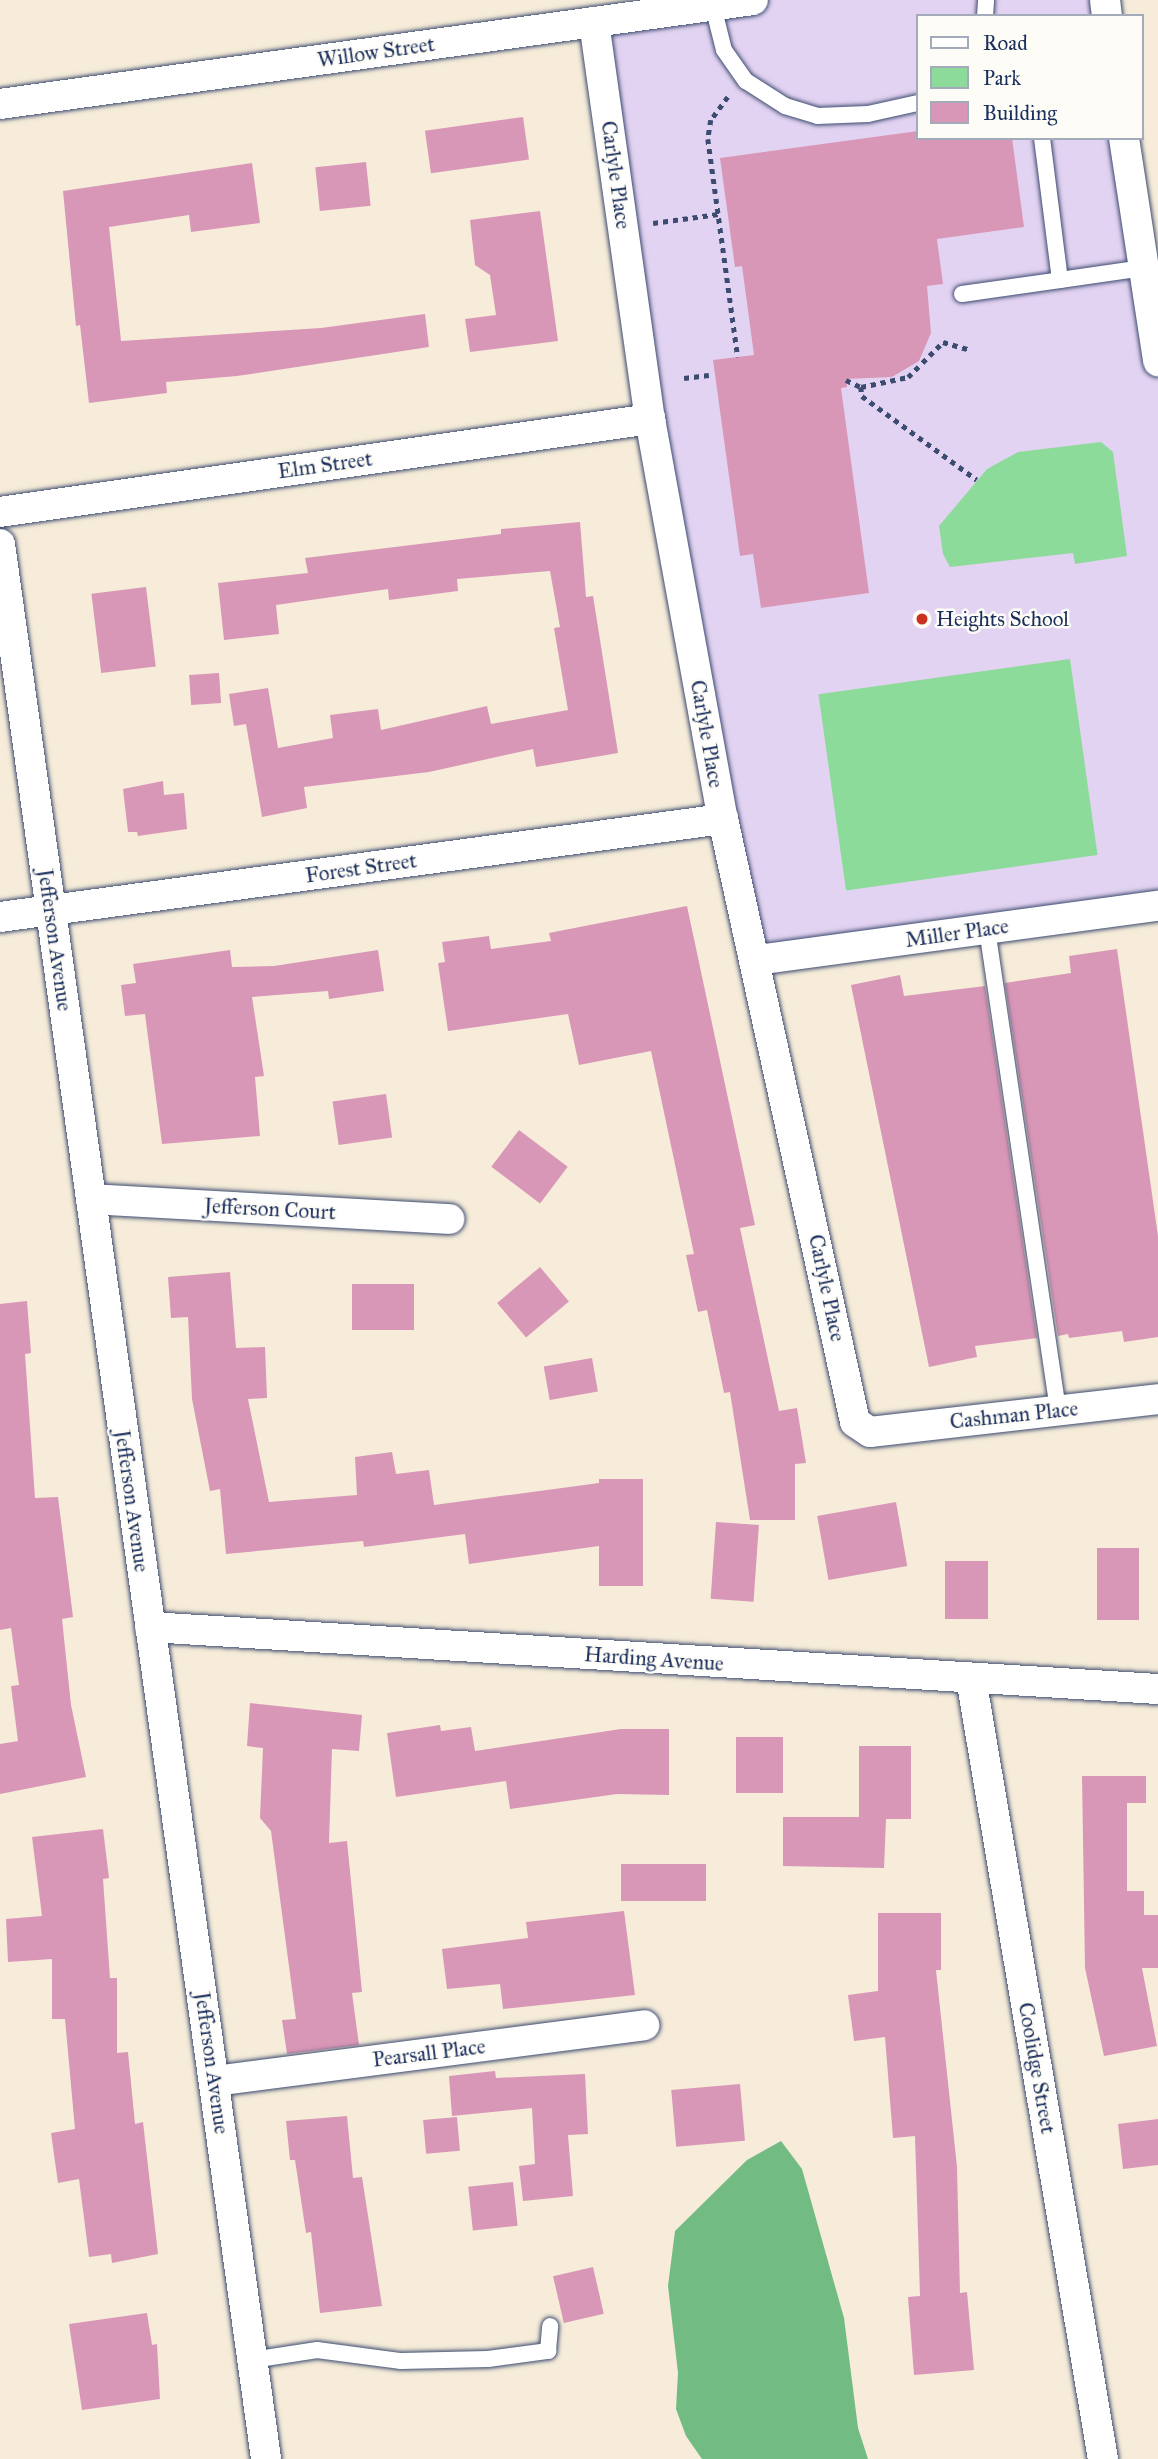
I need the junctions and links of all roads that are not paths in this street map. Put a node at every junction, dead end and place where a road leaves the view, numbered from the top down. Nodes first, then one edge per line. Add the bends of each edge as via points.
1 (753, 0) edge
2 (713, 6) junction
3 (637, 8) edge
4 (594, 22) junction
5 (916, 103) edge
6 (0, 104) edge
7 (1042, 140) edge
8 (1124, 140) edge
9 (1143, 268) junction
10 (1060, 280) junction
11 (962, 294) dead end
12 (1158, 360) edge
13 (650, 419) junction
14 (0, 512) edge
15 (0, 544) edge
16 (723, 819) junction
17 (1158, 906) edge
18 (51, 910) junction
19 (0, 917) edge
20 (986, 929) junction
21 (757, 960) junction
22 (91, 1199) junction
23 (449, 1219) dead end
24 (1158, 1399) edge
25 (1058, 1410) junction
26 (870, 1432) joint
27 (150, 1628) junction
28 (971, 1678) junction
29 (1158, 1689) edge
30 (644, 2025) dead end
31 (215, 2081) junction
32 (550, 2326) dead end
33 (252, 2360) junction
34 (265, 2459) edge
35 (1103, 2459) edge

1 - 2 street, Willow Street
2 - 3 street, Willow Street
2 - 5 lane via 724,50 746,81 785,106 817,116 867,114
3 - 4 street, Willow Street
4 - 6 street, Willow Street
4 - 13 street, Carlyle Place
7 - 10 lane
8 - 9 street
9 - 10 lane
9 - 12 street
10 - 11 lane
13 - 14 street, Elm Street
13 - 16 street, Carlyle Place
15 - 18 street, Jefferson Avenue
16 - 18 street, Forest Street
16 - 21 street, Carlyle Place
17 - 20 street, Miller Place
18 - 19 street, Forest Street
18 - 22 street, Jefferson Avenue
20 - 21 street, Miller Place
20 - 25 lane
21 - 26 street, Carlyle Place via 855,1422
22 - 23 street, Jefferson Court
22 - 27 street, Jefferson Avenue
24 - 25 street, Cashman Place
25 - 26 street, Cashman Place
27 - 28 street, Harding Avenue
27 - 31 street, Jefferson Avenue
28 - 29 street, Harding Avenue
28 - 35 street, Coolidge Street
30 - 31 street, Pearsall Place
31 - 33 street, Jefferson Avenue
32 - 33 lane via 548,2351 488,2359 401,2361 317,2350
33 - 34 street, Jefferson Avenue

